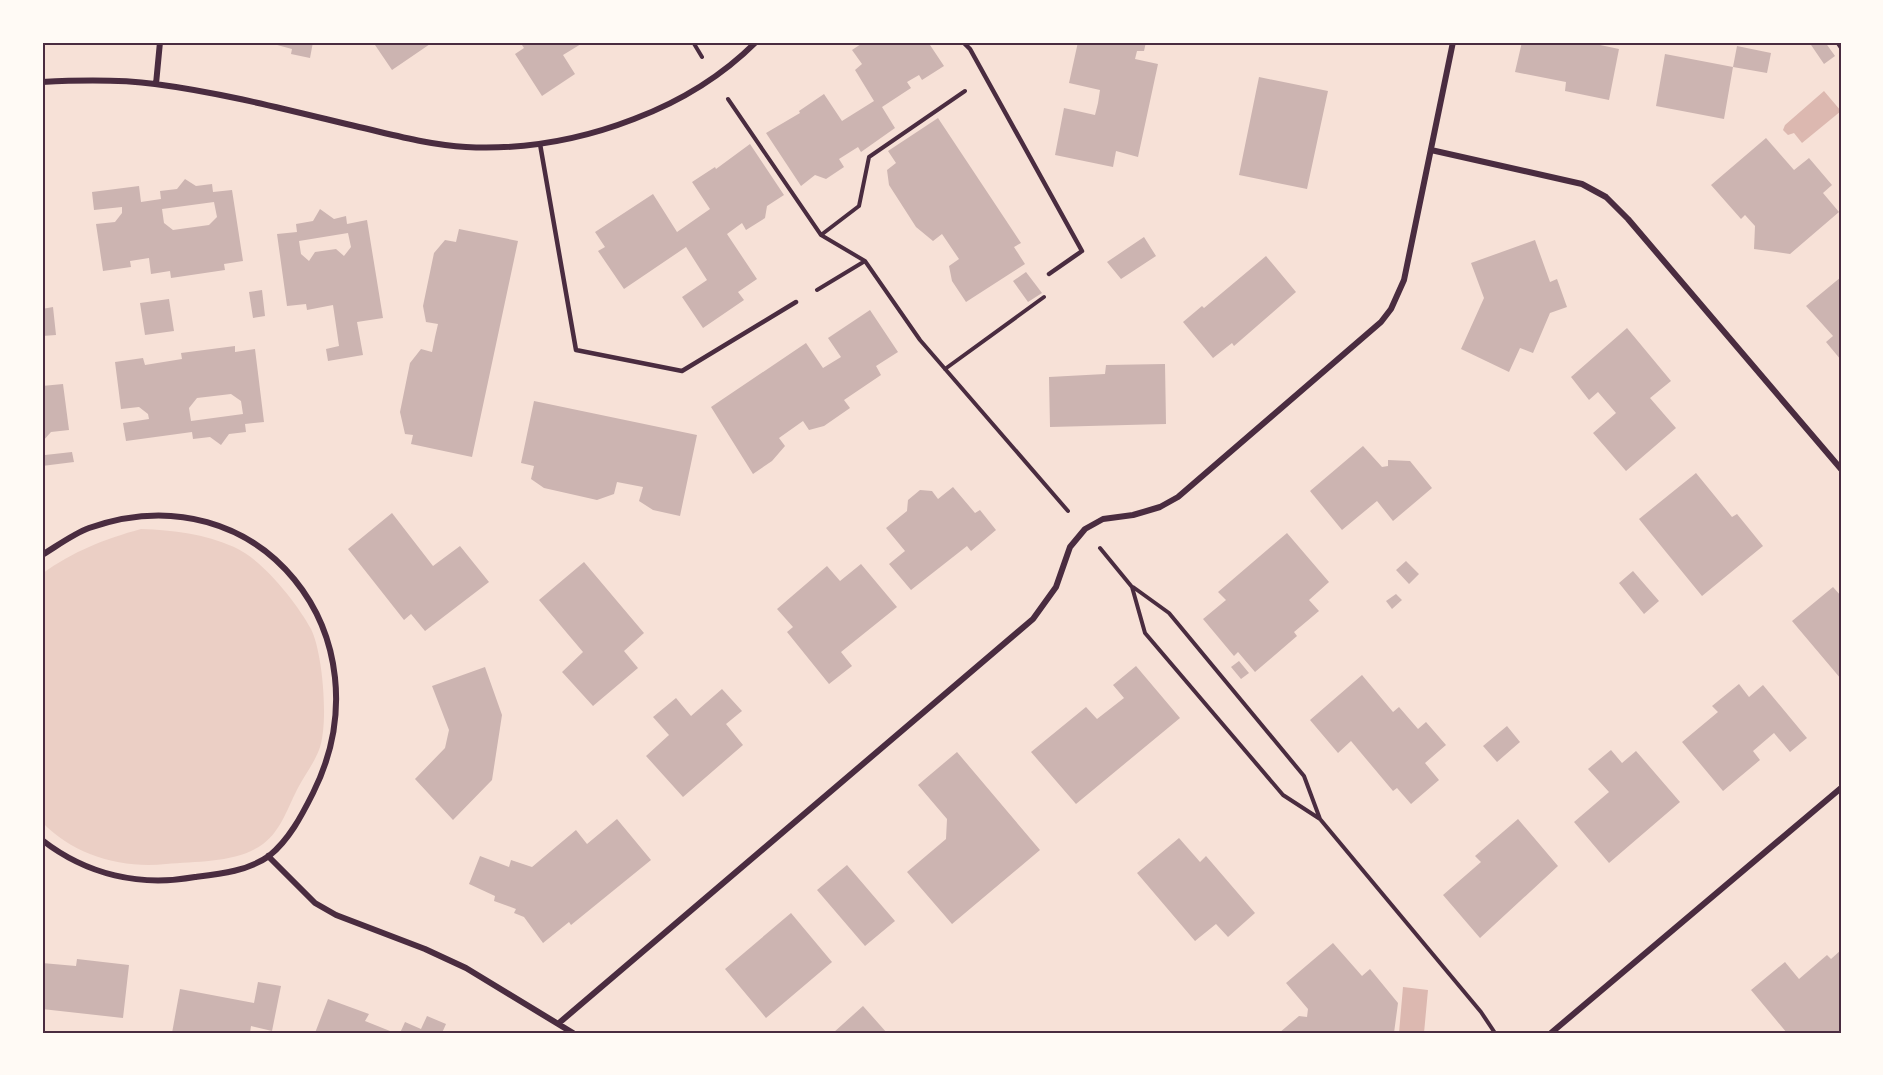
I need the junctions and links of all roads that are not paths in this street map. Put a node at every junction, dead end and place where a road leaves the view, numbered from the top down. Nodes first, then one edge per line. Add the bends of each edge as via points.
1 (160, 42) edge
2 (756, 42) edge
3 (963, 42) edge
4 (1453, 42) edge
5 (42, 82) edge
6 (156, 84) junction
7 (540, 144) junction
8 (1431, 150) junction
9 (1049, 274) road end
10 (796, 302) road end
11 (1841, 469) edge
12 (42, 555) edge
13 (1841, 788) edge
14 (42, 840) edge
15 (268, 856) junction
16 (559, 1023) junction
17 (573, 1033) edge
18 (1551, 1033) edge

1 - 6 street
2 - 7 street via 714,78 650,113 607,130
3 - 9 lane via 1082,251
4 - 8 street
5 - 6 street via 103,79
6 - 7 street via 405,138 453,145
7 - 10 lane via 576,350 682,371
8 - 11 street via 1582,184 1606,197
8 - 16 street via 1404,280 1391,309 1370,334 1178,497 1160,507 1103,519 1085,529 1064,560 1056,587 1033,619
12 - 15 street via 87,528 150,516 180,518 211,523 254,545 289,572 309,597 332,654 337,719 323,774 288,835
13 - 18 street
14 - 15 street via 82,865 111,876 147,881 229,872
15 - 16 street via 315,903 466,968
16 - 17 street

